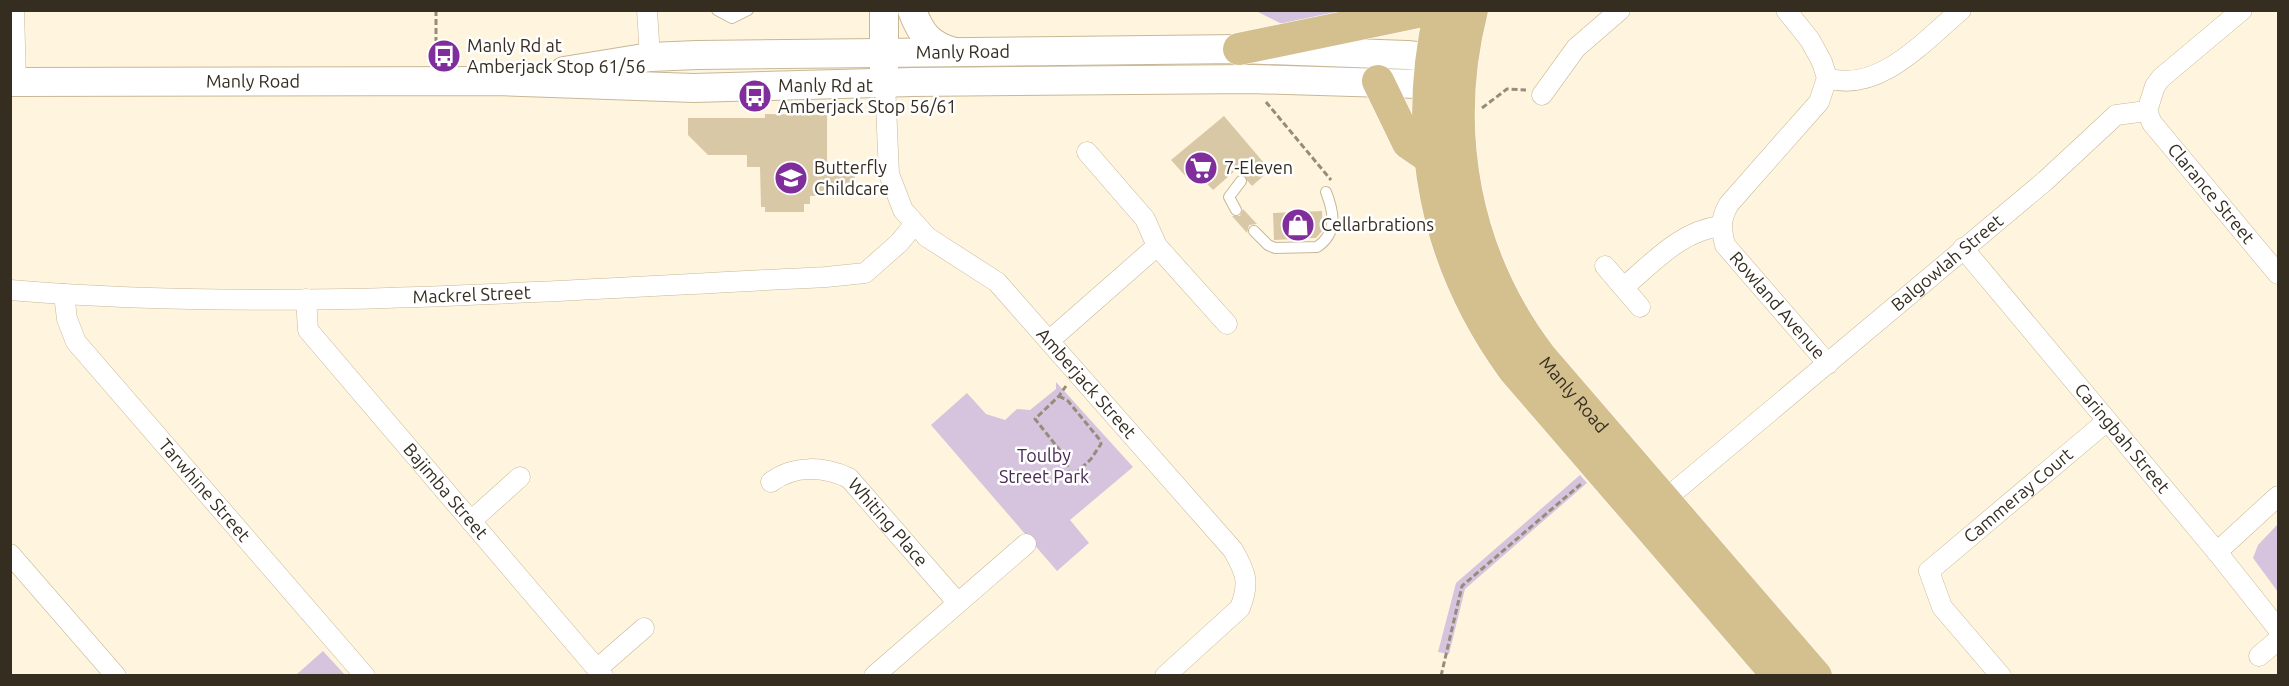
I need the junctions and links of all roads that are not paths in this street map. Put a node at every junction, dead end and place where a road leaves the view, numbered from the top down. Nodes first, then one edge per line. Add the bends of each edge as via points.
1 (14, 10) edge
2 (647, 10) edge
3 (717, 10) edge
4 (748, 10) edge
5 (884, 10) edge
6 (912, 10) edge
7 (1427, 10) edge
8 (1440, 10) edge
9 (1472, 10) edge
10 (1620, 10) edge
11 (1786, 10) edge
12 (1961, 10) edge
13 (2242, 10) edge
14 (1239, 49) junction
15 (955, 52) junction
16 (884, 54) junction
17 (650, 57) junction
18 (1429, 70) junction
19 (1461, 73) junction
20 (1827, 78) junction
21 (497, 81) junction
22 (1378, 81) junction
23 (13, 82) edge
24 (885, 83) junction
25 (1542, 95) road end
26 (2147, 111) junction
27 (1087, 152) dead end
28 (1430, 158) junction
29 (1241, 181) dead end
30 (1326, 192) dead end
31 (1236, 210) dead end
32 (914, 225) junction
33 (1721, 226) junction
34 (1254, 231) dead end
35 (1157, 246) junction
36 (1963, 248) junction
37 (1605, 266) dead end
38 (2278, 274) edge
39 (1624, 287) junction
40 (10, 290) edge
41 (64, 294) junction
42 (306, 299) junction
43 (1640, 307) dead end
44 (1227, 324) dead end
45 (1502, 327) junction
46 (1050, 340) junction
47 (1827, 364) junction
48 (2108, 422) junction
49 (520, 477) dead end
50 (771, 482) dead end
51 (2278, 496) edge
52 (1654, 509) junction
53 (471, 521) junction
54 (1026, 544) dead end
55 (2217, 552) junction
56 (10, 554) edge
57 (957, 602) junction
58 (644, 628) dead end
59 (2278, 629) edge
60 (2278, 640) edge
61 (2259, 656) dead end
62 (600, 672) edge
63 (116, 675) edge
64 (365, 675) edge
65 (874, 675) edge
66 (1165, 675) edge
67 (1778, 675) edge
68 (1816, 675) edge
69 (2001, 675) edge

1 - 23 street
2 - 17 street
3 - 4 lane via 732,18
5 - 16 main road
6 - 15 main road via 926,40
7 - 14 main road
8 - 18 main road, Manly Road
9 - 19 main road
10 - 25 street via 1576,48
11 - 20 street via 1810,40
12 - 20 street via 1871,79
13 - 26 street via 2161,78
14 - 15 main road, Manly Road
14 - 18 main road, Manly Road
15 - 16 main road, Manly Road
16 - 17 main road, Manly Road
16 - 24 main road
17 - 21 main road, Manly Road
18 - 19 main road, Manly Road
18 - 22 main road, Manly Road
18 - 28 main road, Manly Road
19 - 45 main road, Manly Road via 1459,147 1473,225 1498,288
20 - 33 street via 1819,102 1729,204 1721,217
21 - 23 main road, Manly Road
21 - 24 main road, Manly Road via 694,88
22 - 24 main road, Manly Road
22 - 28 main road via 1408,143
24 - 32 street, Amberjack Street via 889,174 903,210
26 - 36 street, Balgowlah Street via 2116,115 2045,181
26 - 38 street, Clarance Street via 2152,123
27 - 35 street via 1145,219
28 - 45 main road, Manly Road via 1450,250 1473,307
29 - 31 lane via 1229,197
30 - 34 lane via 1333,222 1328,237 1317,247 1275,248
32 - 42 street, Mackrel Street via 865,273
32 - 46 street, Amberjack Street via 997,282
33 - 39 street via 1686,235
33 - 47 street, Rowland Avenue via 1725,245
35 - 44 street
35 - 46 street
36 - 47 street, Balgowlah Street
36 - 48 street, Caringbah Street
37 - 39 street
39 - 43 street
40 - 41 street, Mackrel Street
41 - 42 street, Mackrel Street via 186,301
41 - 64 street, Tarwhine Street via 67,319 76,342
42 - 53 street, Bajimba Street via 308,330
45 - 52 main road, Manly Road via 1560,379
46 - 66 street, Amberjack Street via 1233,550 1246,572 1246,593 1240,608
47 - 52 street, Balgowlah Street
48 - 55 street, Caringbah Street
48 - 69 street, Cammeray Court via 1929,571 1942,607
49 - 53 street
50 - 57 street, Whiting Place via 786,471 829,469 849,478
51 - 55 street
52 - 67 main road, Manly Road
52 - 68 main road, Manly Road
53 - 62 street, Bajimba Street
54 - 57 street
55 - 59 street, Caringbah Street
56 - 63 street
57 - 65 street
58 - 62 street
60 - 61 street

